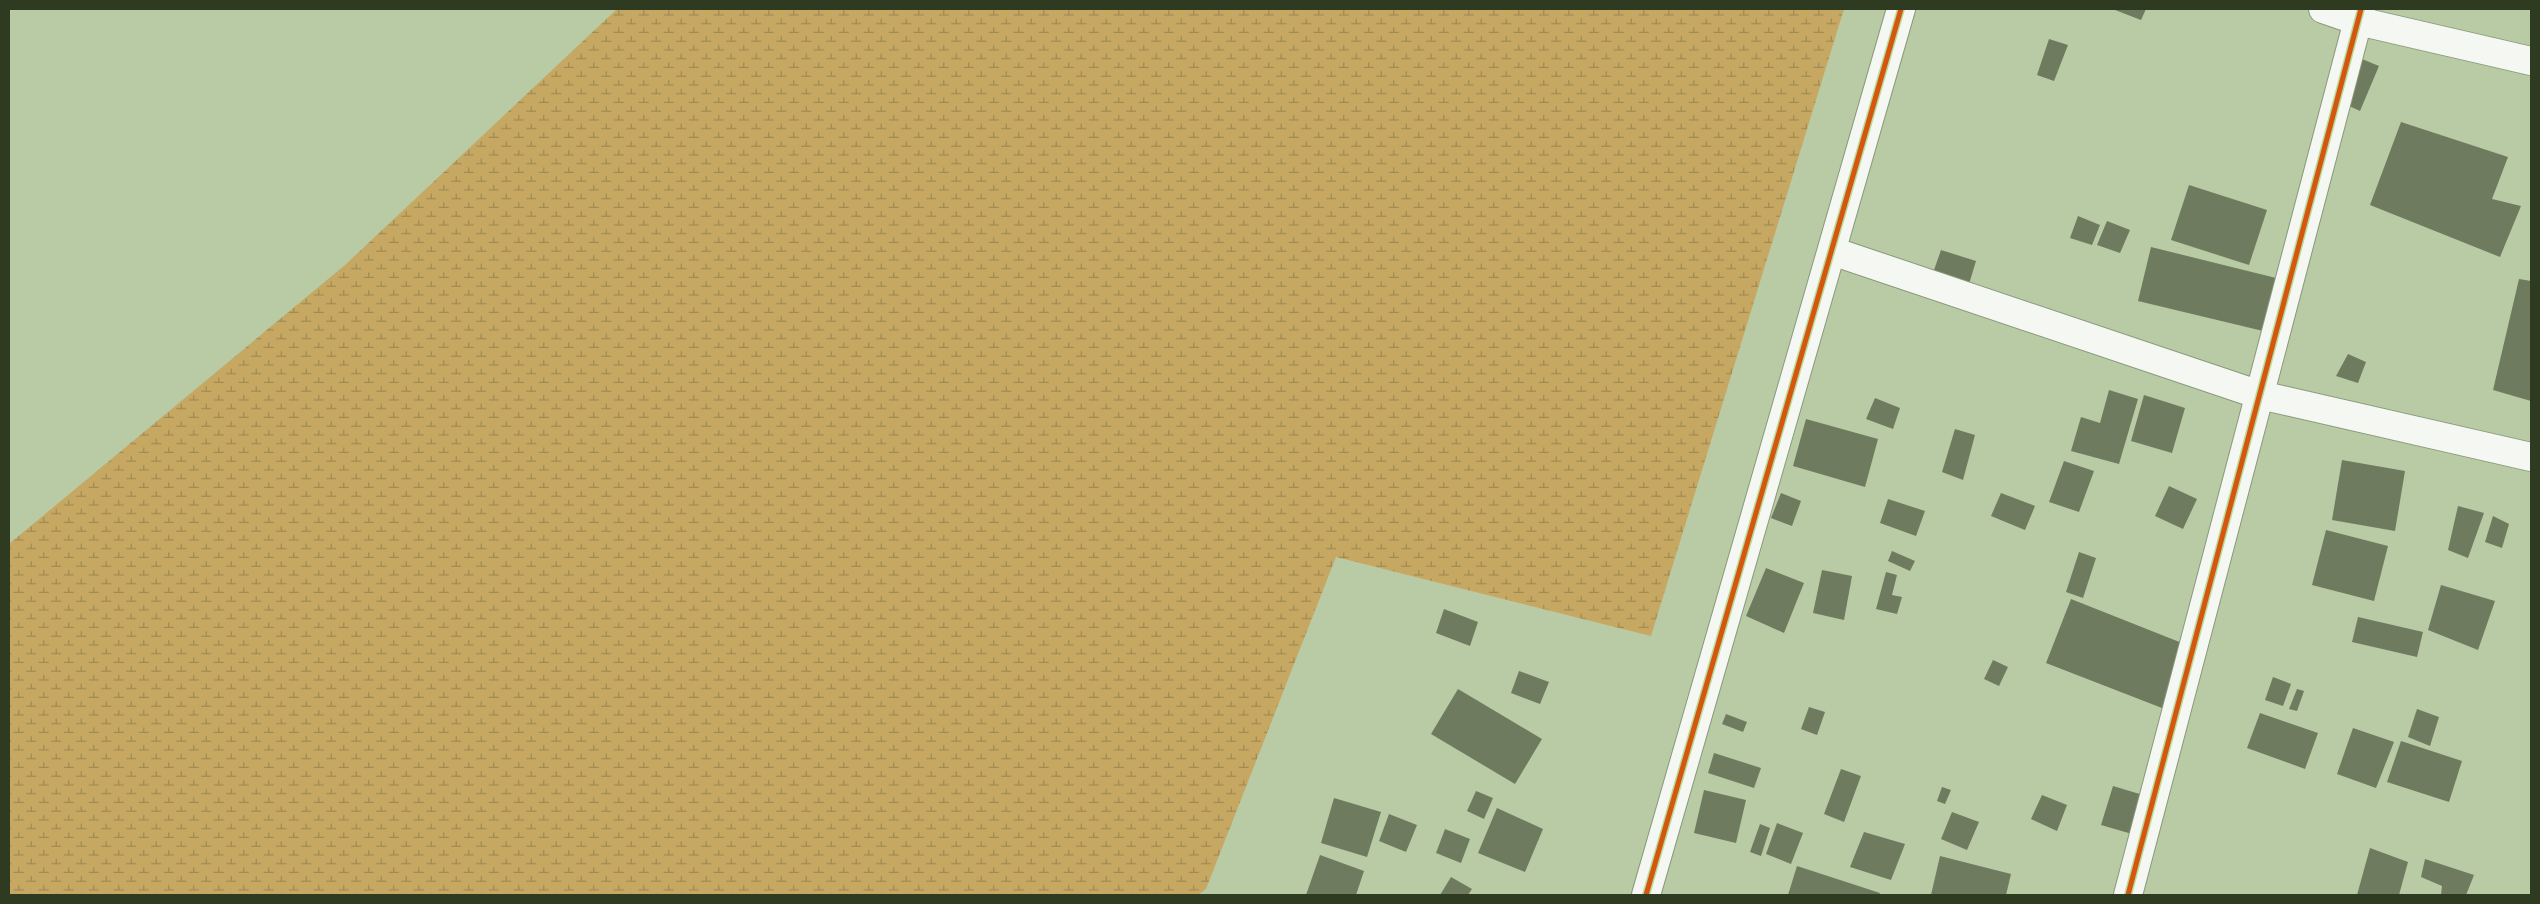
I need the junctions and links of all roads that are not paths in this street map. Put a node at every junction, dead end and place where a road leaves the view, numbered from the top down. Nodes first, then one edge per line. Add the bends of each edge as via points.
1 (1901, 9) edge
2 (2323, 9) edge
3 (2360, 15) edge
4 (2531, 61) edge
5 (1832, 251) junction
6 (2260, 396) junction
7 (2531, 457) edge
8 (1646, 895) edge
9 (2128, 895) edge

1 - 5 street
2 - 3 street
3 - 4 street
3 - 6 street
5 - 6 street
5 - 8 street
6 - 7 street
6 - 9 street

